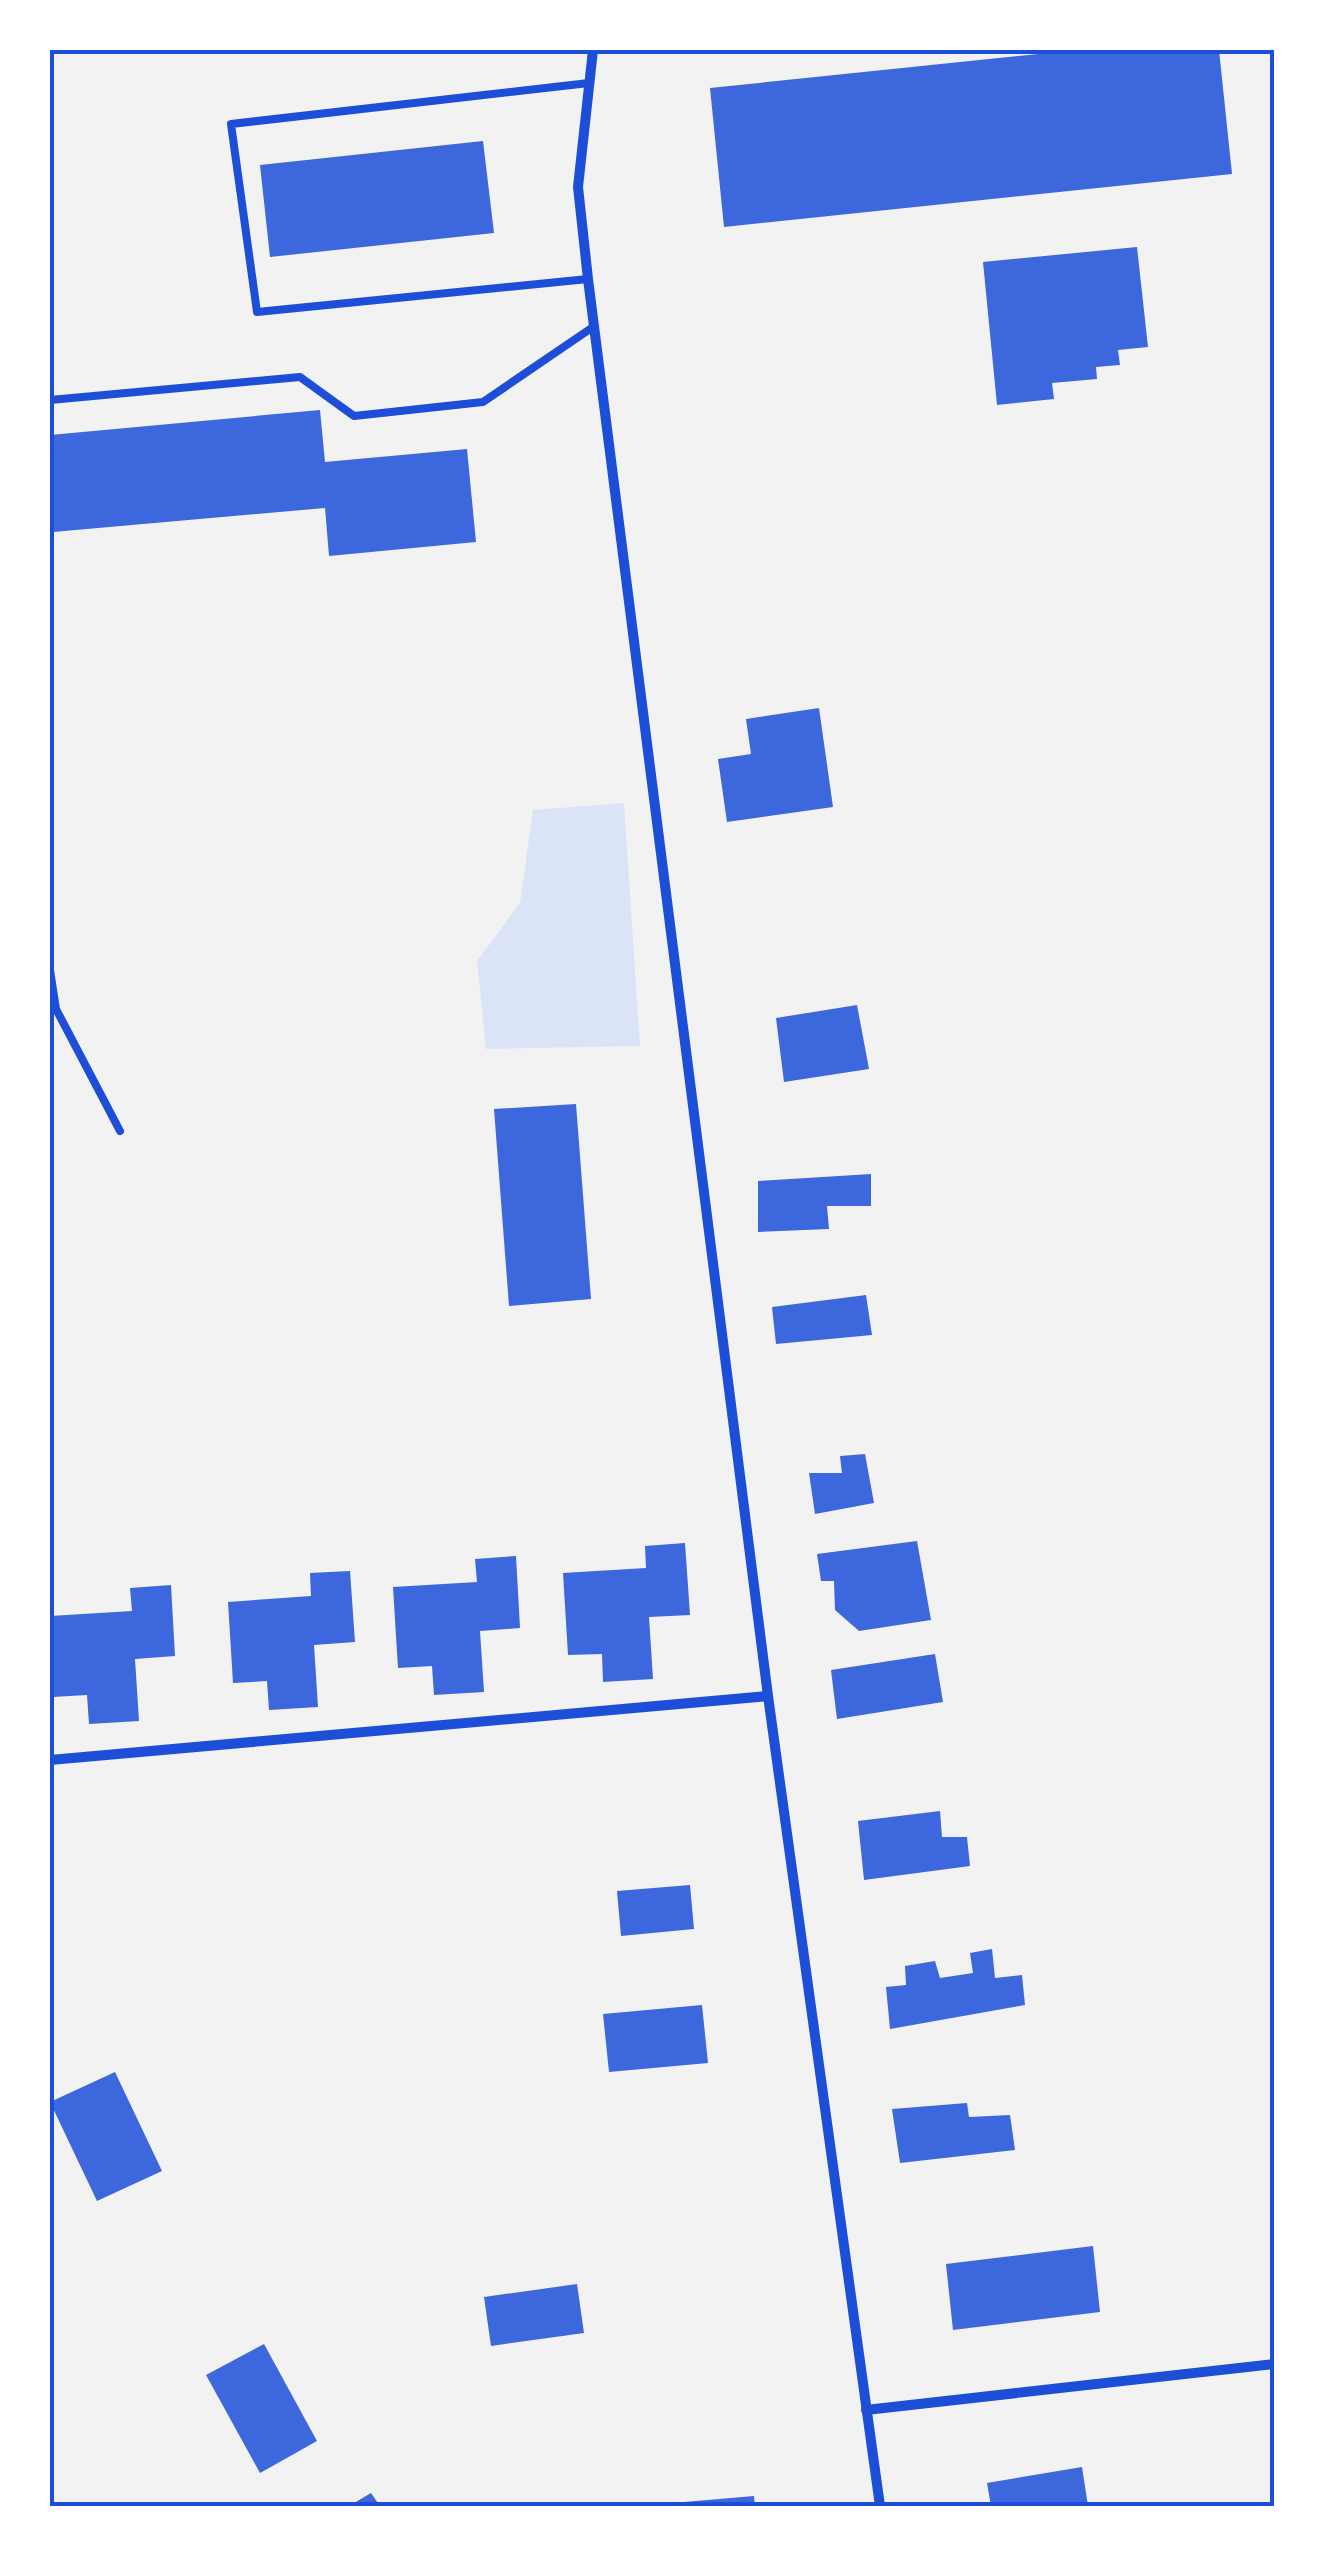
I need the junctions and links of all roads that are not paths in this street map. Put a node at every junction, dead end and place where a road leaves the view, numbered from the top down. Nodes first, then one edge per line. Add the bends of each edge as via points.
1 (593, 50) edge
2 (589, 83) junction
3 (588, 279) junction
4 (594, 327) junction
5 (50, 400) edge
6 (50, 970) edge
7 (120, 1131) dead end
8 (768, 1696) junction
9 (50, 1760) edge
10 (1274, 2364) edge
11 (866, 2410) junction
12 (880, 2506) edge

1 - 2 street
2 - 3 street via 578,187
2 - 3 lane via 231,124 257,312
3 - 4 street
4 - 5 lane via 483,402 354,416 300,377
4 - 8 street
6 - 7 lane via 56,1009
8 - 9 street
8 - 11 street
10 - 11 street
11 - 12 street

